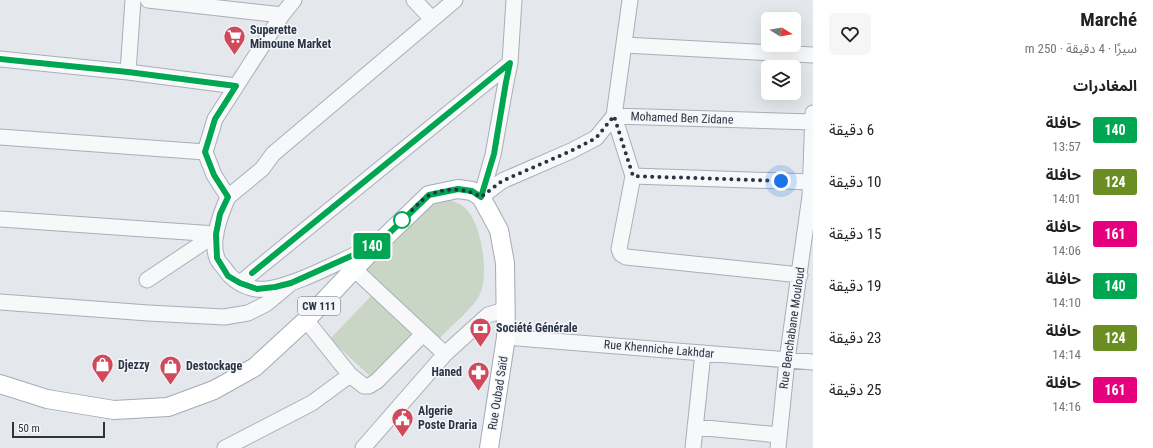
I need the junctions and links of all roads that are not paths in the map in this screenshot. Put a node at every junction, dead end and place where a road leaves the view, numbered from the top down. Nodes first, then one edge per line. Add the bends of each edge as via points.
1 (133, 0) edge
2 (157, 0) edge
3 (293, 0) edge
4 (414, 0) edge
5 (455, 0) edge
6 (514, 0) edge
7 (630, 0) edge
8 (282, 15) junction
9 (432, 19) junction
10 (624, 45) junction
11 (813, 55) edge
12 (0, 59) edge
13 (510, 63) junction
14 (128, 72) junction
15 (236, 86) junction
16 (614, 116) junction
17 (813, 119) edge
18 (0, 137) edge
19 (205, 152) junction
20 (633, 176) junction
21 (811, 191) edge
22 (228, 197) junction
23 (481, 197) junction
24 (0, 218) edge
25 (216, 234) junction
26 (378, 244) junction
27 (354, 269) junction
28 (805, 270) edge
29 (147, 280) dead end
30 (240, 283) junction
31 (291, 283) junction
32 (0, 302) edge
33 (504, 310) junction
34 (306, 320) junction
35 (423, 334) junction
36 (506, 337) junction
37 (703, 353) junction
38 (445, 354) junction
39 (787, 360) junction
40 (813, 362) edge
41 (350, 374) junction
42 (0, 384) edge
43 (695, 427) junction
44 (778, 442) edge
45 (225, 448) edge
46 (363, 448) edge
47 (489, 448) edge
48 (693, 448) edge

1 - 14 street
2 - 8 street
3 - 8 street
4 - 9 street
5 - 9 street
6 - 13 street
7 - 10 street
8 - 15 street
9 - 22 street via 273,154 262,169
10 - 11 street
10 - 16 street
12 - 14 street
13 - 23 street via 494,154
13 - 30 street
14 - 15 street
15 - 19 street via 215,119
16 - 17 street, Mohamed Ben Zidane
16 - 20 street
16 - 23 street, Mohamed Ben Zidane via 596,138 502,181
17 - 21 street, Rue Benchabane Mouloud
18 - 19 street
19 - 22 street via 214,175
20 - 21 street
20 - 28 street via 619,249 626,257
21 - 28 street, Rue Benchabane Mouloud
22 - 25 street via 220,214
23 - 26 main road, CW 111 via 472,191 458,189 429,195
23 - 33 main road, Rue Oubad Saïd via 498,230 505,264
24 - 25 street
25 - 29 street
25 - 30 street via 217,258 228,276
26 - 27 main road, CW 111
26 - 31 street
27 - 34 main road, CW 111
27 - 35 street
28 - 39 street, Rue Benchabane Mouloud
30 - 31 street via 257,289
31 - 32 street via 266,304 248,313 224,317 148,314
33 - 36 main road, Rue Oubad Saïd
33 - 38 street via 488,315
34 - 41 street
34 - 42 main road, CW 111 via 255,367 214,390 168,408 114,410 47,399
35 - 38 street
35 - 41 street via 369,386 364,386
36 - 37 street, Rue Khenniche Lakhdar
36 - 47 main road, Rue Oubad Saïd
37 - 39 street, Rue Khenniche Lakhdar
37 - 43 street
38 - 46 street
39 - 40 street, Rue Khenniche Lakhdar
39 - 44 street, Rue Benchabane Mouloud
41 - 45 street via 312,403
43 - 44 street
43 - 48 street

